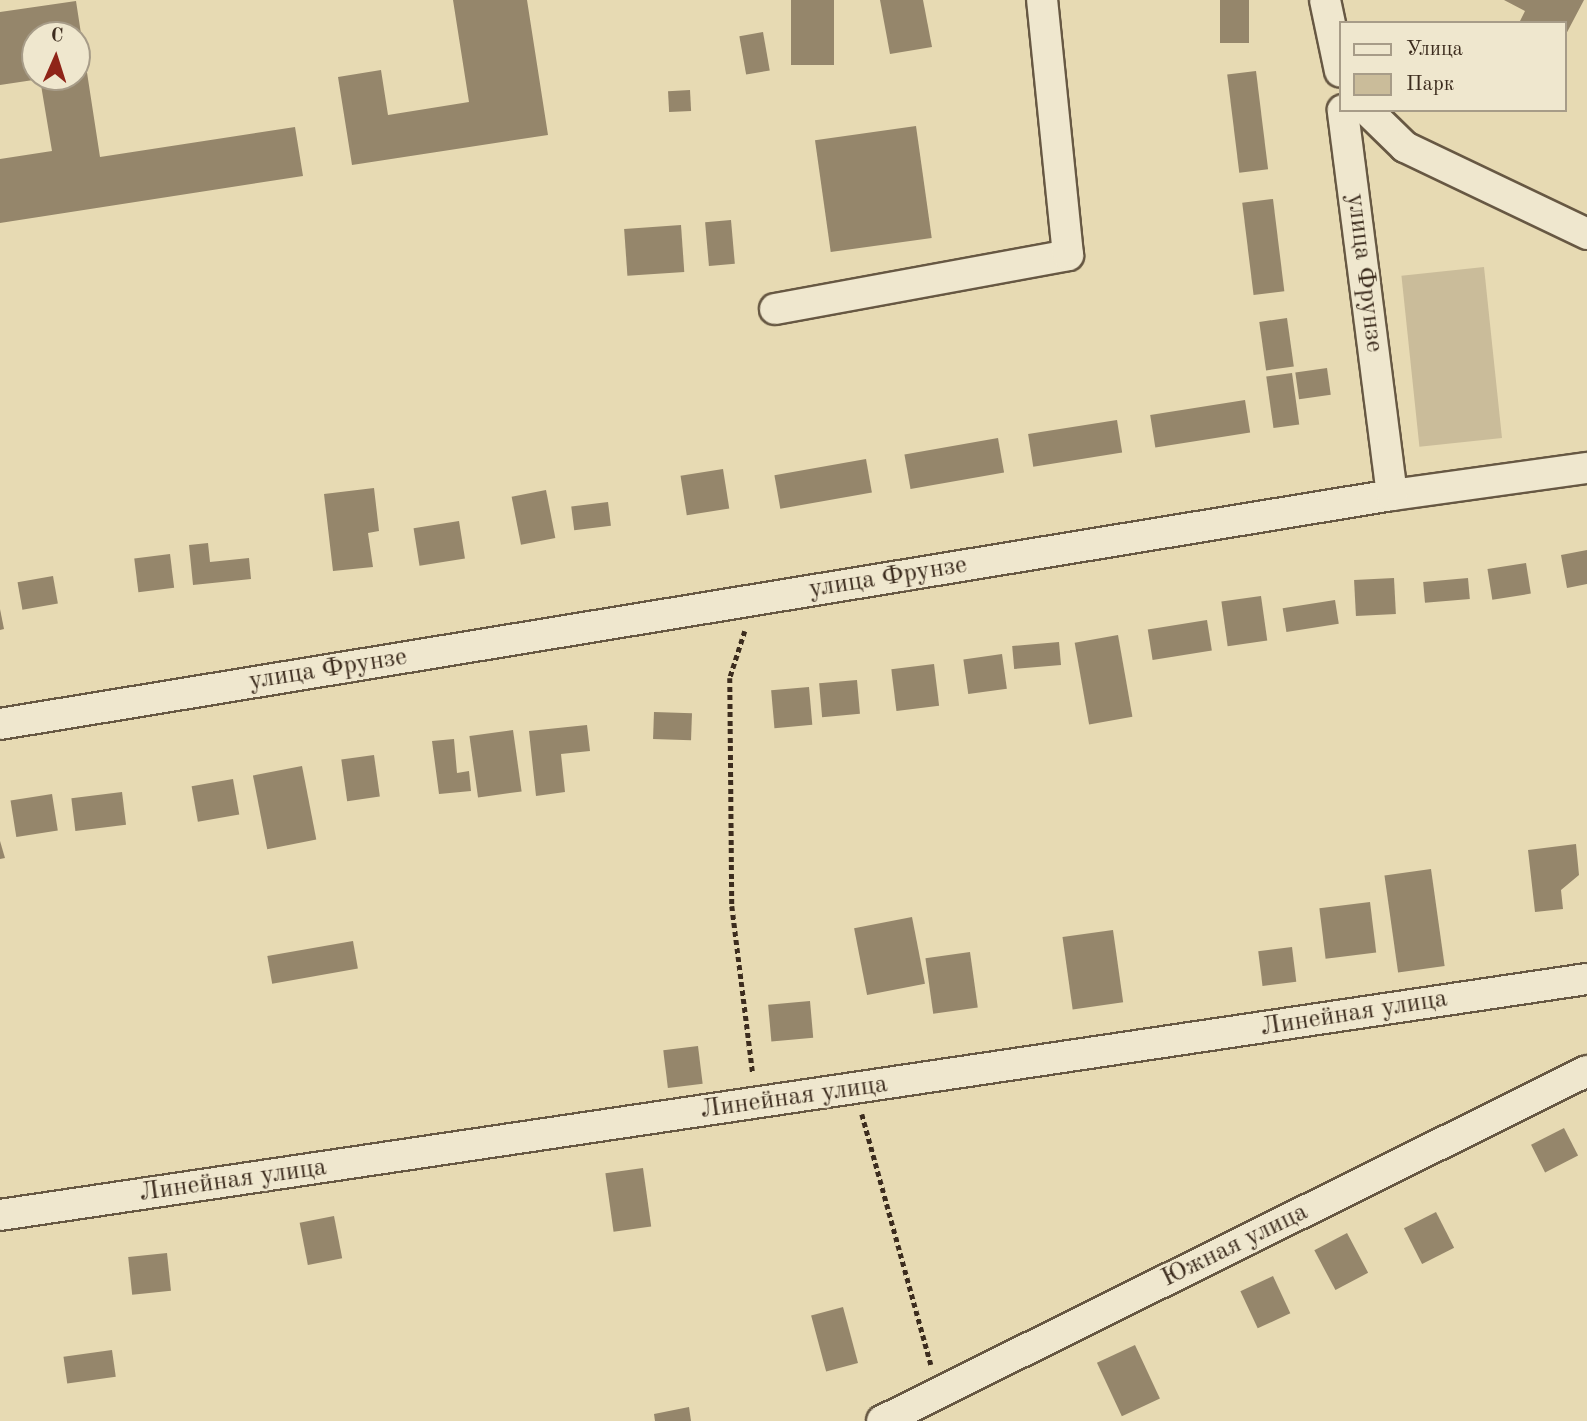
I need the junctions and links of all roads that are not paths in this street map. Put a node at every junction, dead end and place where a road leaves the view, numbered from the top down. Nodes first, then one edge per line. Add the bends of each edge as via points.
1 (1042, 0) edge
2 (1325, 0) edge
3 (1338, 70) edge
4 (1343, 112) edge
5 (1369, 112) edge
6 (1587, 234) edge
7 (775, 309) dead end
8 (1587, 468) edge
9 (1392, 495) junction
10 (0, 724) edge
11 (1587, 979) edge
12 (1587, 1071) edge
13 (0, 1215) edge
14 (882, 1421) edge

1 - 7 street via 1068,255
2 - 3 street
4 - 9 street, улица Фрунзе
5 - 6 street via 1405,147
8 - 9 street
9 - 10 street, улица Фрунзе
11 - 13 street, Линейная улица
12 - 14 street, Южная улица

